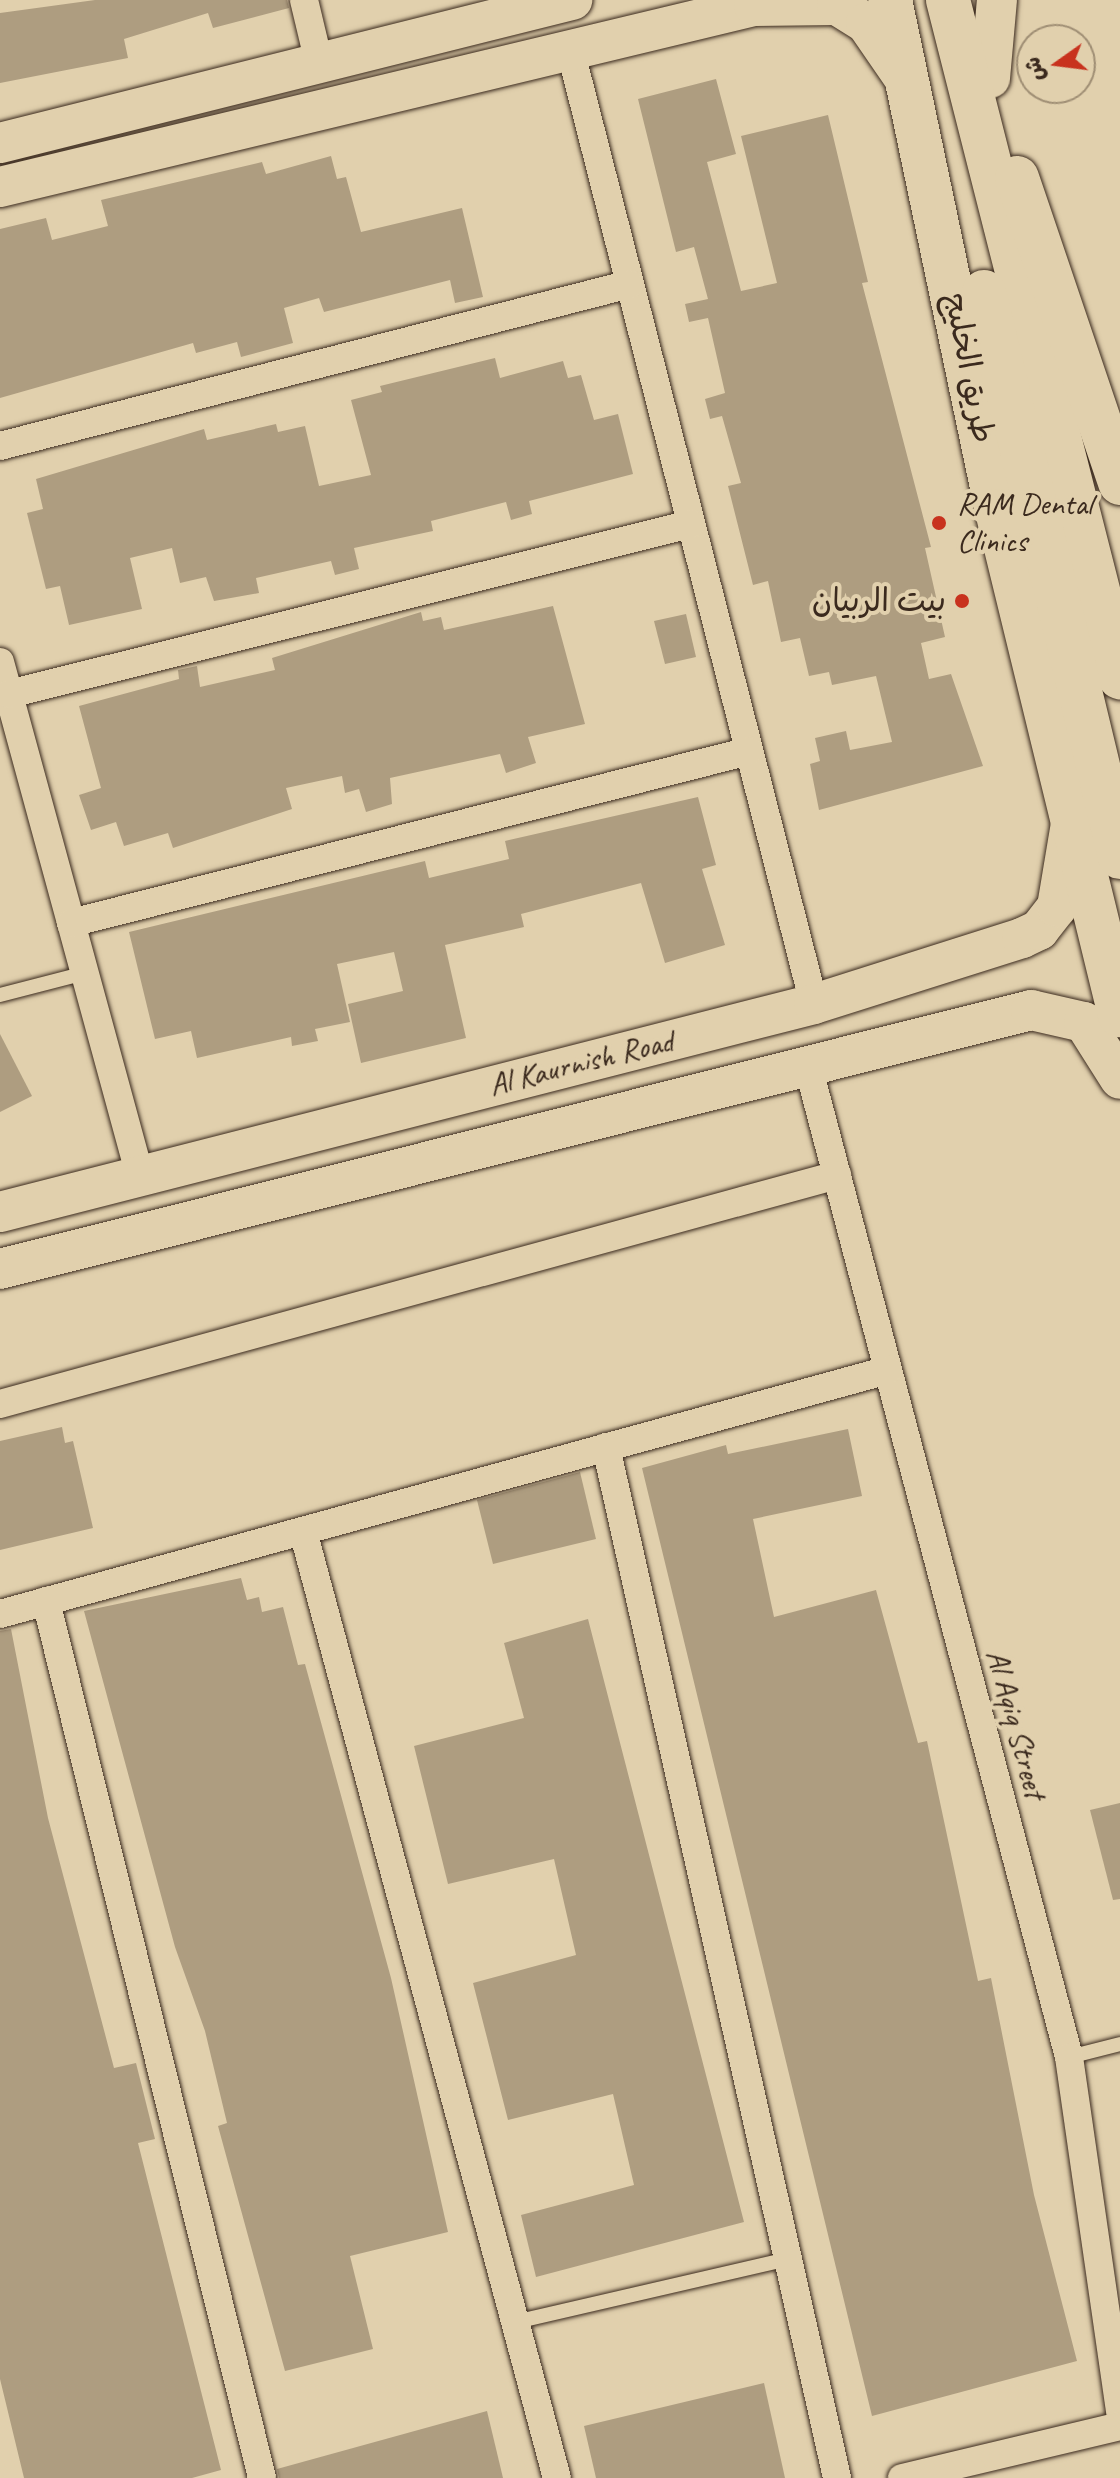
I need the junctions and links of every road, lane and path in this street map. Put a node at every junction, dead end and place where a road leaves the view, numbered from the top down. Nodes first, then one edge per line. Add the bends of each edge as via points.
1 (304, 0) edge
2 (891, 0) edge
3 (948, 0) edge
4 (969, 0) edge
5 (997, 0) edge
6 (563, 1) edge
7 (778, 3) edge
8 (569, 45) junction
9 (319, 63) junction
10 (990, 78) junction
11 (911, 89) junction
12 (0, 143) edge
13 (0, 187) edge
14 (630, 284) junction
15 (0, 446) edge
16 (1120, 483) edge
17 (691, 524) junction
18 (0, 662) edge
19 (1120, 677) edge
20 (9, 694) junction
21 (749, 751) junction
22 (1071, 815) junction
23 (1120, 857) edge
24 (71, 923) junction
25 (85, 973) junction
26 (0, 995) edge
27 (814, 1004) junction
28 (1120, 1015) edge
29 (807, 1062) junction
30 (1120, 1079) edge
31 (640, 1106) junction
32 (837, 1175) junction
33 (140, 1176) junction
34 (0, 1212) edge
35 (0, 1269) edge
36 (888, 1370) junction
37 (0, 1404) edge
38 (606, 1447) junction
39 (303, 1531) junction
40 (46, 1601) junction
41 (0, 1614) edge
42 (1120, 2044) edge
43 (1069, 2057) junction
44 (784, 2260) junction
45 (515, 2322) junction
46 (1120, 2411) edge
47 (1120, 2426) edge
48 (262, 2478) edge
49 (557, 2478) edge
50 (837, 2478) edge
51 (902, 2478) edge

1 - 9 street
2 - 11 main road, طريق الخليج
2 - 23 main road via 945,133
3 - 19 main road
4 - 10 main road
5 - 10 street
6 - 9 street
7 - 8 street
7 - 11 street via 818,2 852,13
8 - 13 street
8 - 14 street
9 - 12 street
10 - 16 main road via 1036,240
11 - 22 main road, طريق الخليج via 997,511
14 - 15 street
14 - 17 street
17 - 20 street
17 - 21 street
18 - 20 street
20 - 24 street
21 - 24 street
21 - 27 street
22 - 27 street, Al Kaurnish Road via 1062,893 1039,930
22 - 28 main road, طريق الخليج
24 - 25 street
25 - 26 lane
25 - 33 street
27 - 31 street via 803,1034
27 - 33 street, Al Kaurnish Road
29 - 30 street, Al Kaurnish Road via 1047,1009 1084,1022
29 - 31 street, Al Kaurnish Road
29 - 32 street, Al Aqiq Street
31 - 35 street, Al Kaurnish Road
32 - 36 street, Al Aqiq Street
32 - 37 street
33 - 34 street, Al Kaurnish Road
36 - 38 street
36 - 43 street, Al Aqiq Street
38 - 39 street
38 - 44 street
39 - 40 street
39 - 45 street
40 - 41 street
40 - 48 street
42 - 43 lane
43 - 46 street, Al Aqiq Street
44 - 45 lane
44 - 50 street
45 - 49 street
47 - 51 street

